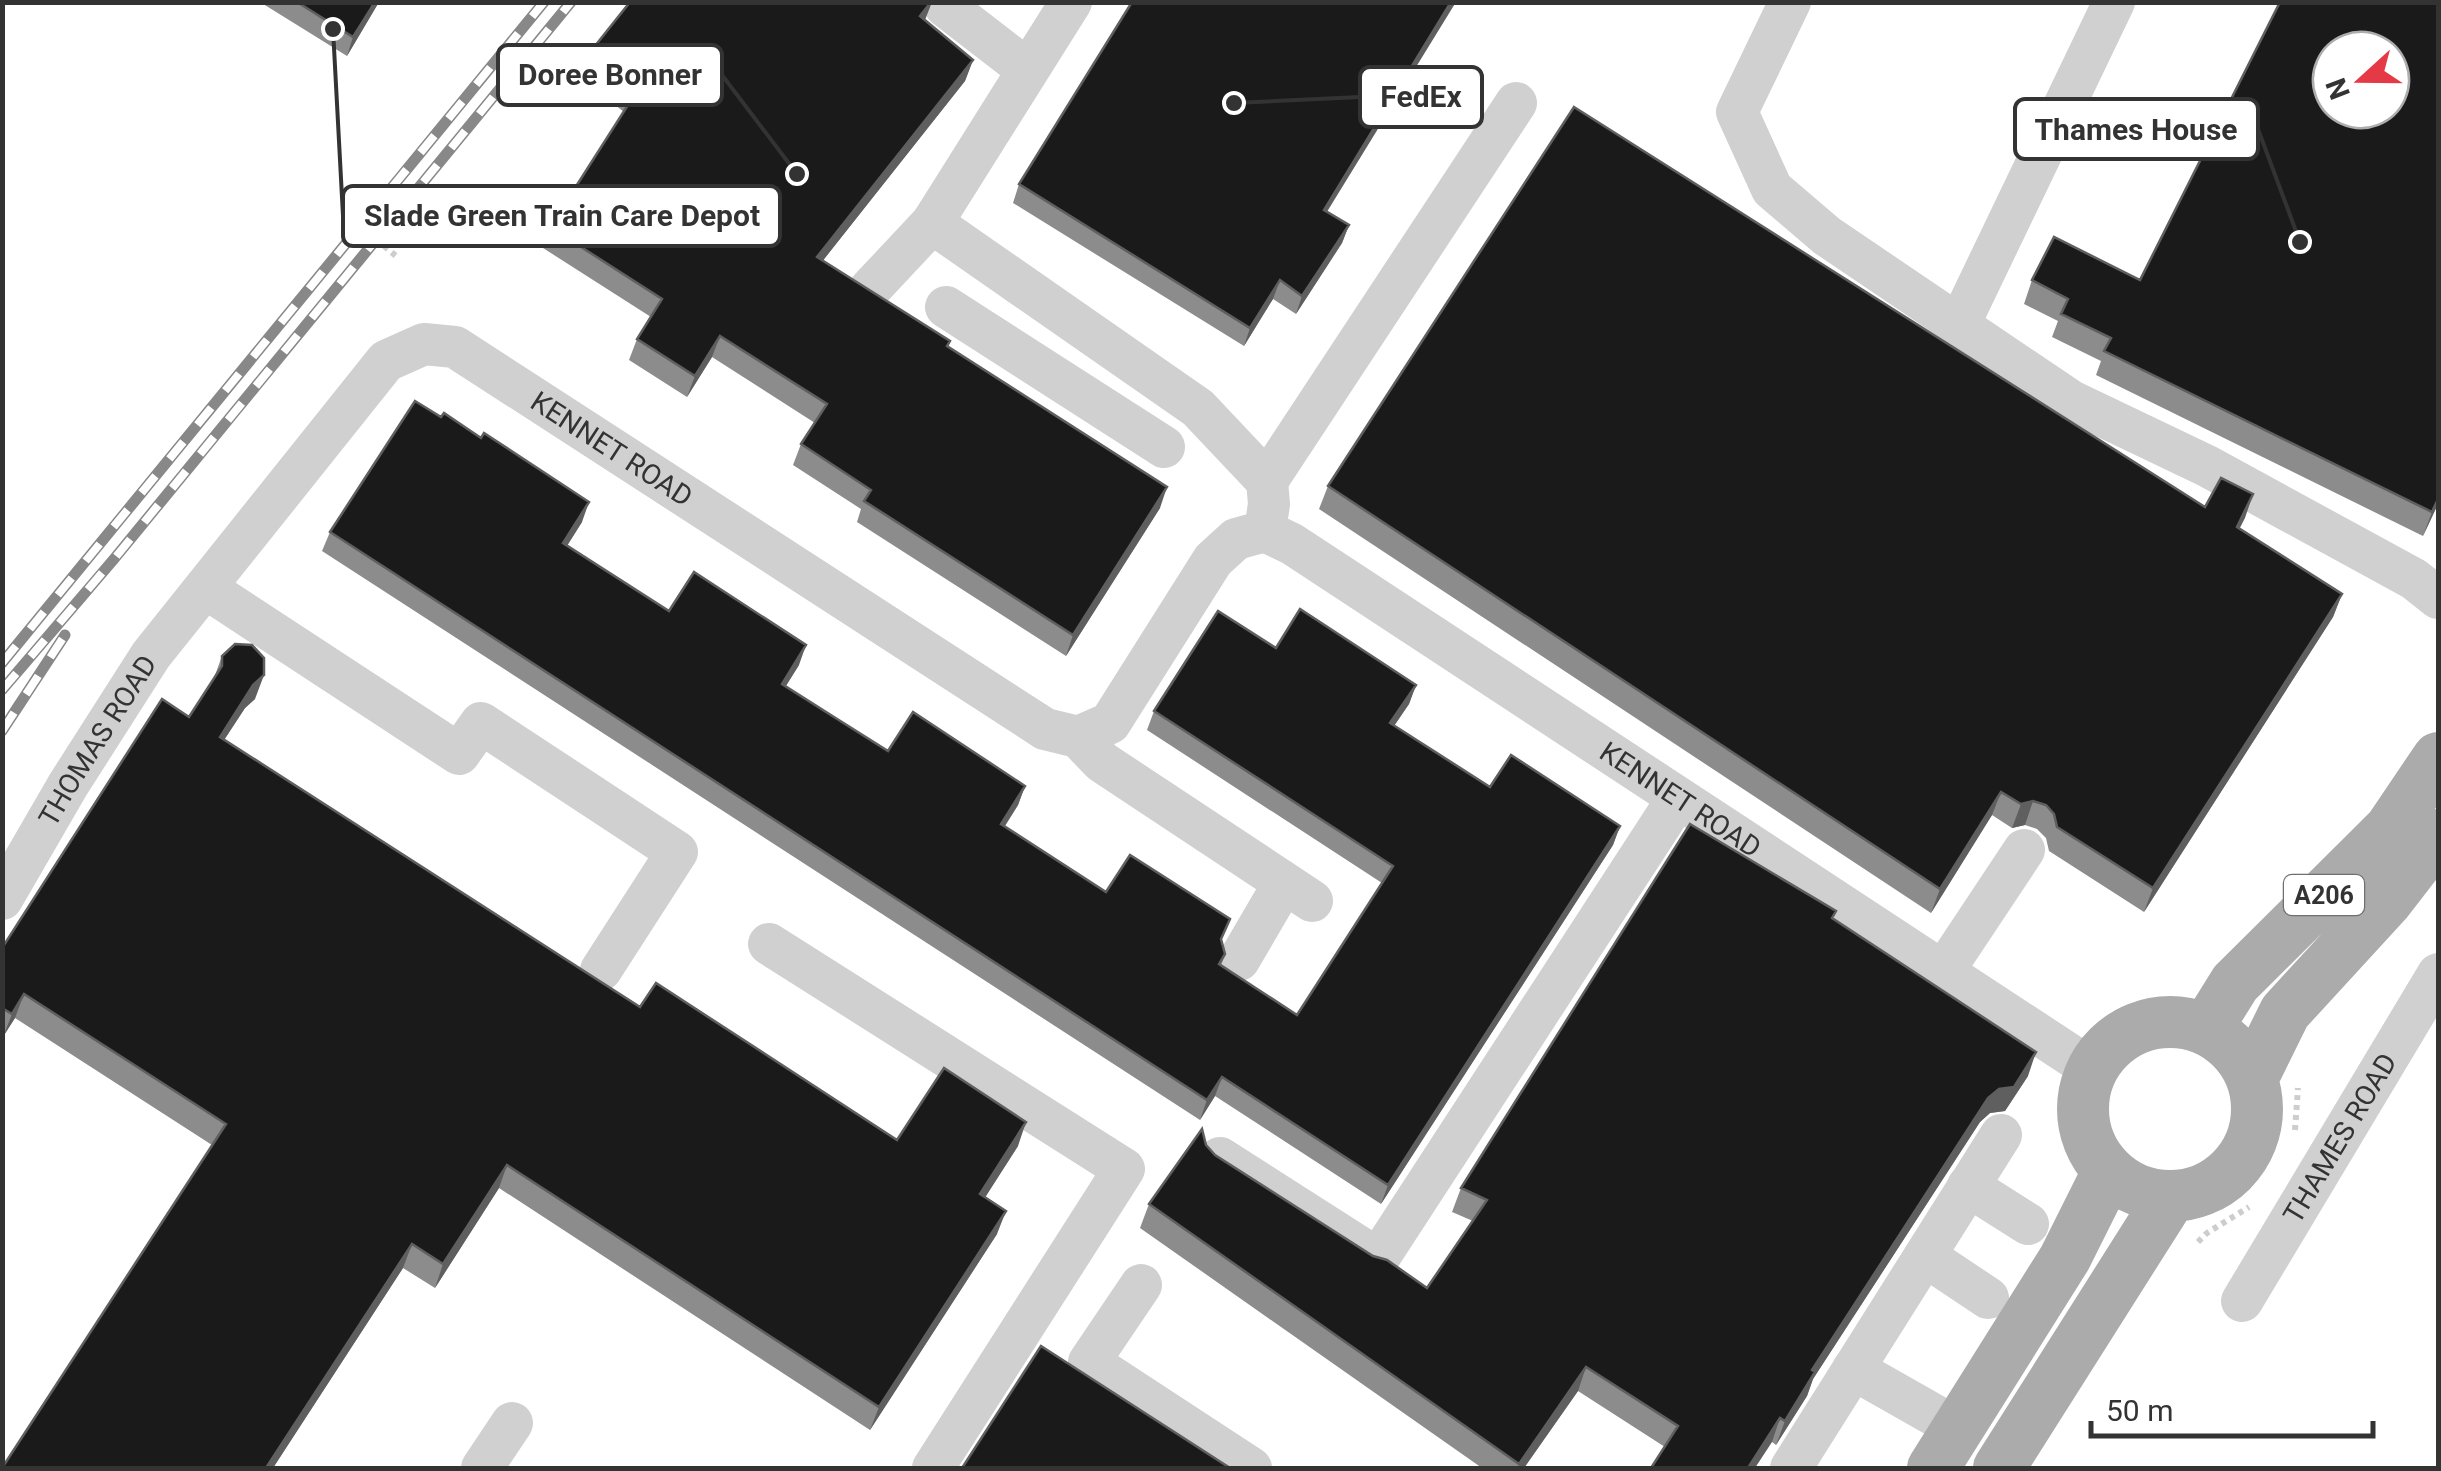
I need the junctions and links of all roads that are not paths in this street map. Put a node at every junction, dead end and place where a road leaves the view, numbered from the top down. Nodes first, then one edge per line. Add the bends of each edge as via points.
1 (1071, 2) edge
2 (2114, 2) edge
3 (945, 6) dead end
4 (1773, 14) edge
5 (1028, 70) junction
6 (1516, 104) dead end
7 (932, 223) junction
8 (1022, 286) junction
9 (870, 289) edge
10 (946, 307) dead end
11 (1959, 325) junction
12 (990, 336) junction
13 (1164, 447) dead end
14 (1267, 480) junction
15 (1264, 531) junction
16 (2432, 580) edge
17 (207, 589) junction
18 (1078, 737) junction
19 (2438, 758) edge
20 (1678, 798) junction
21 (2438, 835) edge
22 (2024, 850) dead end
23 (2, 900) edge
24 (769, 944) dead end
25 (1240, 960) dead end
26 (601, 970) dead end
27 (1943, 972) junction
28 (2438, 974) edge
29 (2207, 1028) junction
30 (2093, 1070) junction
31 (2275, 1082) junction
32 (2001, 1136) dead end
33 (1220, 1158) edge
34 (2108, 1172) junction
35 (1968, 1186) junction
36 (2170, 1198) junction
37 (2028, 1224) dead end
38 (1925, 1256) junction
39 (1142, 1285) dead end
40 (1988, 1298) dead end
41 (2242, 1301) dead end
42 (1853, 1369) junction
43 (512, 1423) dead end
44 (1945, 1448) edge
45 (482, 1468) edge
46 (933, 1468) edge
47 (1252, 1468) edge
48 (1791, 1468) edge
49 (2000, 1468) edge

1 - 5 street
2 - 11 street
3 - 5 street
4 - 11 street via 1738,112 1772,189 1827,236
5 - 7 street
6 - 14 street
7 - 8 street
7 - 9 street
8 - 12 street
8 - 14 street via 1198,408
10 - 12 street
11 - 16 street via 2071,401
12 - 13 street
14 - 15 street
15 - 18 street via 1236,539 1213,560 1110,723
15 - 20 street, KENNET ROAD
17 - 18 street, KENNET ROAD via 386,361 424,344 455,347 1045,729
17 - 23 street, THOMAS ROAD via 151,655
17 - 26 street via 458,754 481,723 676,852
18 - 25 street, KENNET ROAD via 1102,762 1298,892
19 - 29 main road, A206 via 2390,829 2235,983
20 - 27 street, KENNET ROAD
20 - 33 street via 1378,1260
21 - 31 main road, A206 via 2286,1012
22 - 27 street
24 - 46 street via 1124,1170
27 - 30 street, KENNET ROAD
28 - 41 street, THAMES ROAD
29 - 30 main road via 2166,1021 2128,1031 2104,1050
29 - 31 main road
30 - 34 main road via 2082,1114 2090,1146
31 - 36 main road via 2231,1174 2205,1190
32 - 35 street
34 - 36 main road via 2140,1192
34 - 44 main road via 2065,1258
35 - 37 street
35 - 38 street
36 - 49 main road
38 - 40 street
38 - 42 street
39 - 47 street via 1089,1362
42 - 44 street
42 - 48 street
43 - 45 street

